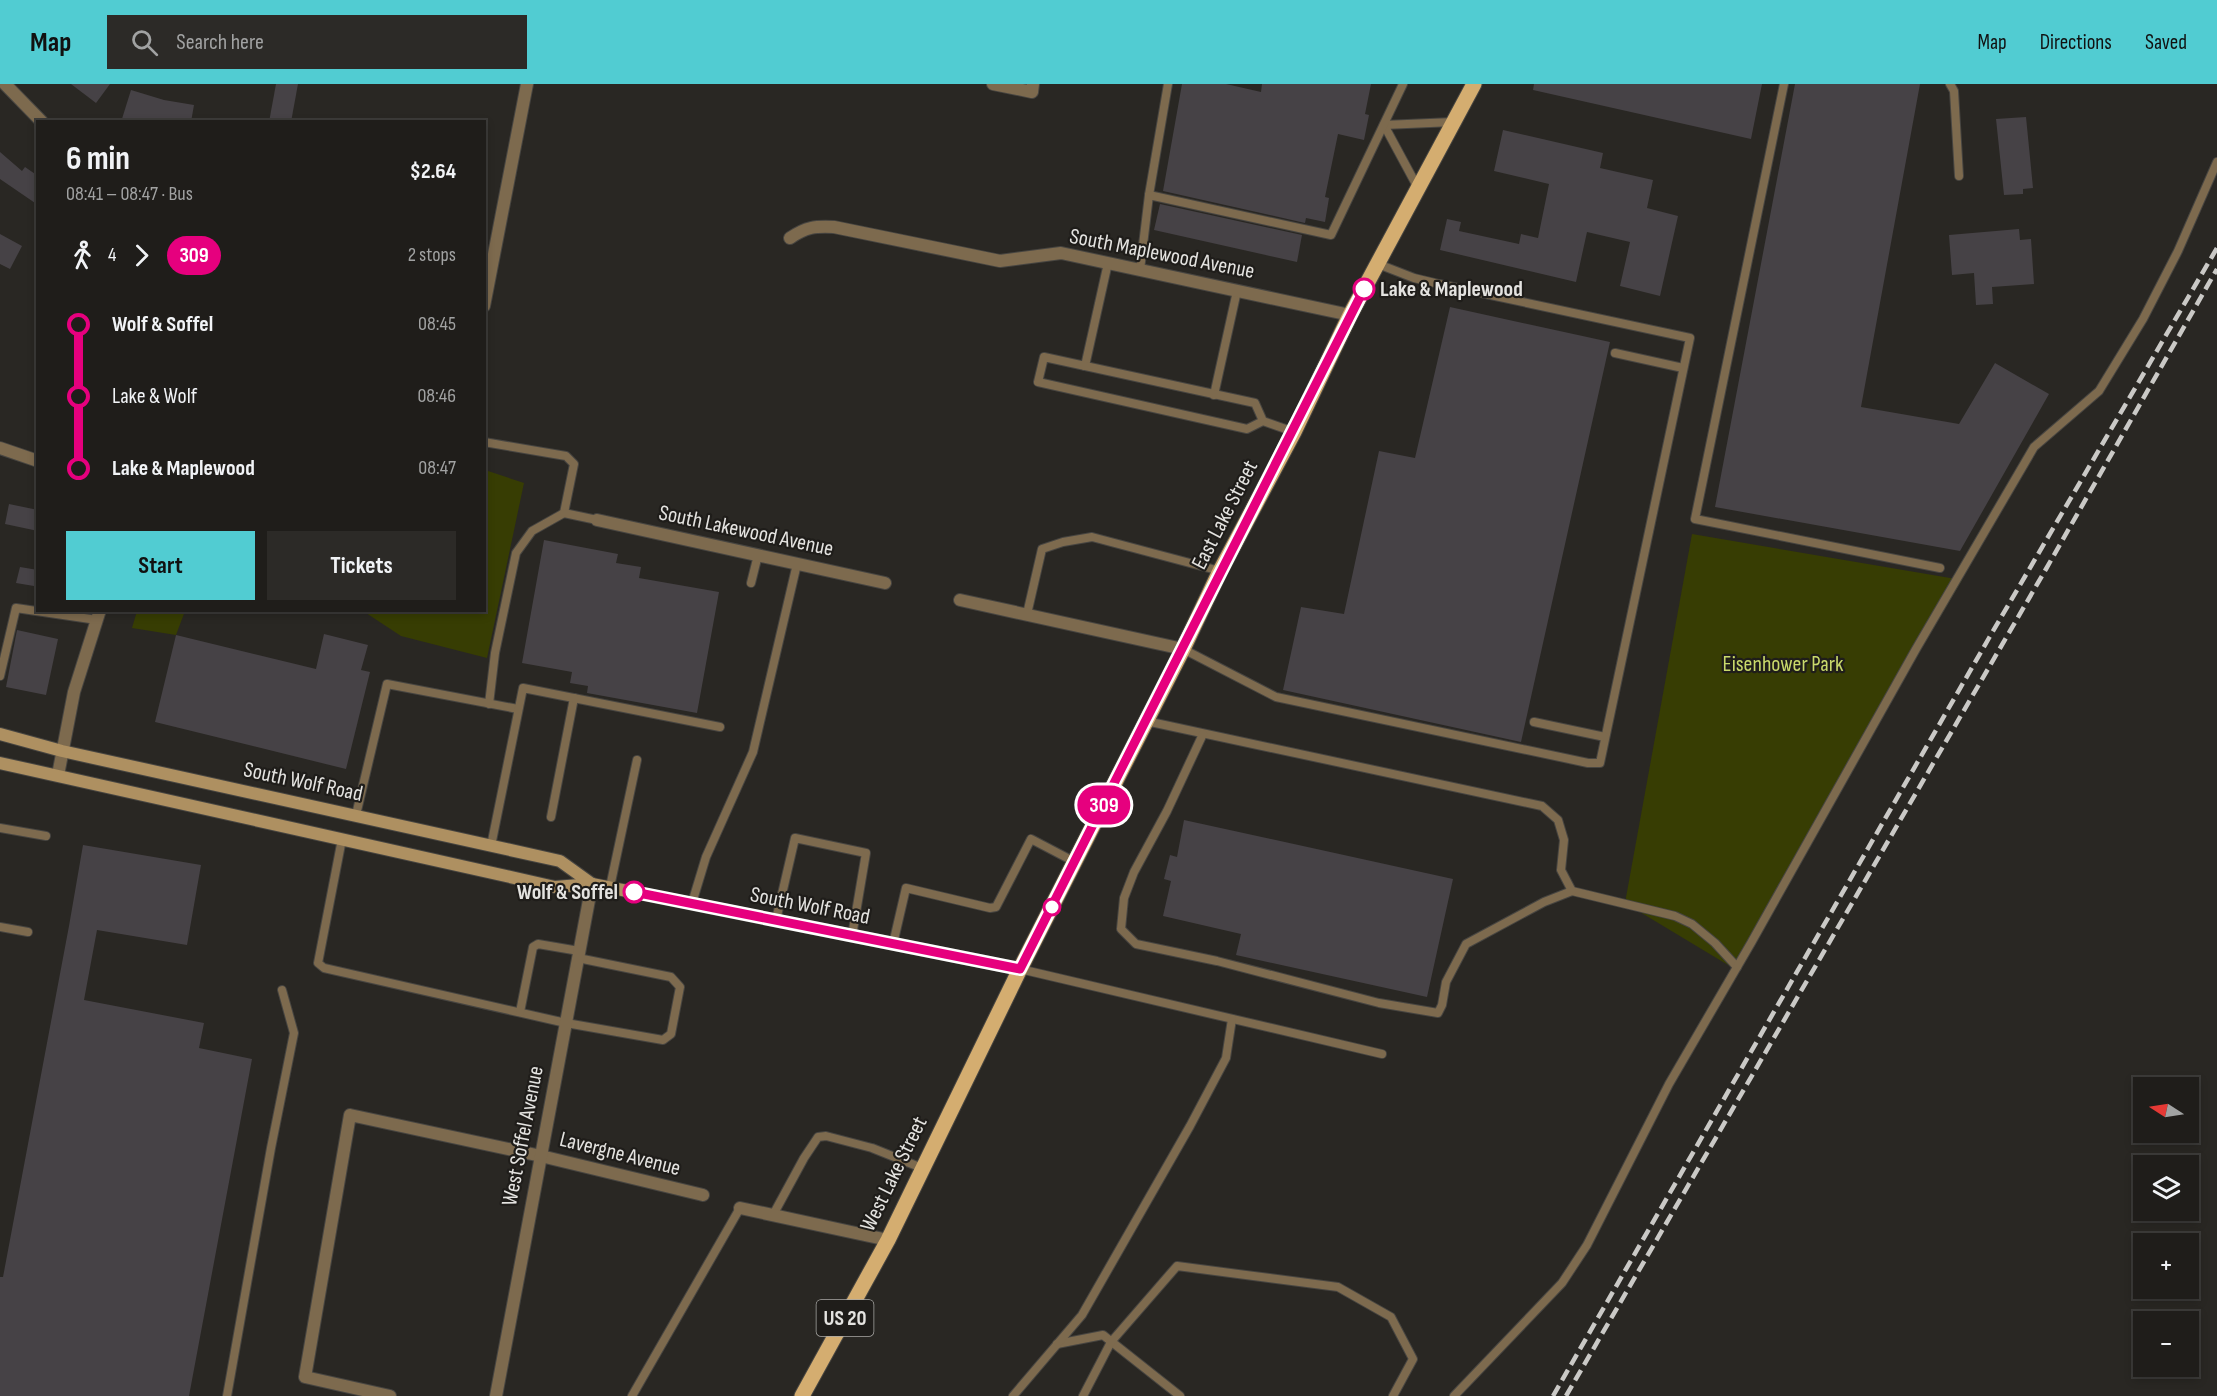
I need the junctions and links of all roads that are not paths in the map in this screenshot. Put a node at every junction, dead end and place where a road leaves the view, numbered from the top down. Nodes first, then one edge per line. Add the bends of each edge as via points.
1 (6, 84) edge
2 (527, 84) edge
3 (993, 84) edge
4 (1034, 84) edge
5 (1168, 84) edge
6 (1403, 84) edge
7 (1474, 84) edge
8 (1784, 84) edge
9 (1950, 84) edge
10 (40, 120) edge
11 (1453, 122) junction
12 (1384, 125) junction
13 (2217, 162) edge
14 (1959, 176) dead end
15 (1418, 188) junction
16 (1149, 195) junction
17 (790, 238) dead end
18 (491, 241) edge
19 (1108, 263) junction
20 (1378, 264) junction
21 (1140, 270) junction
22 (486, 287) edge
23 (1238, 291) junction
24 (1350, 315) junction
25 (1615, 353) dead end
26 (1085, 366) junction
27 (1683, 368) junction
28 (1214, 395) junction
29 (1263, 421) junction
30 (1294, 432) junction
31 (486, 442) edge
32 (0, 448) edge
33 (36, 460) edge
34 (564, 513) junction
35 (597, 520) joint
36 (758, 555) junction
37 (797, 564) junction
38 (1940, 568) dead end
39 (1220, 571) junction
40 (751, 583) dead end
41 (885, 583) dead end
42 (960, 600) dead end
43 (36, 610) edge
44 (63, 612) edge
45 (1027, 614) junction
46 (99, 615) edge
47 (1183, 649) junction
48 (0, 676) edge
49 (574, 698) junction
50 (489, 704) junction
51 (518, 709) junction
52 (1146, 721) junction
53 (1534, 722) dead end
54 (720, 727) dead end
55 (0, 734) edge
56 (1203, 734) junction
57 (1605, 737) junction
58 (63, 751) junction
59 (637, 760) dead end
60 (0, 762) edge
61 (58, 775) junction
62 (356, 816) junction
63 (551, 818) dead end
64 (0, 828) edge
65 (46, 836) dead end
66 (342, 839) junction
67 (491, 846) junction
68 (1075, 862) junction
69 (592, 884) junction
70 (610, 887) junction
71 (1572, 891) junction
72 (692, 903) junction
73 (776, 920) junction
74 (0, 927) edge
75 (28, 932) dead end
76 (852, 936) junction
77 (893, 944) junction
78 (579, 955) junction
79 (1737, 967) junction
80 (1020, 969) junction
81 (282, 990) dead end
82 (520, 1012) junction
83 (1232, 1019) junction
84 (566, 1023) junction
85 (1382, 1054) dead end
86 (541, 1156) junction
87 (922, 1168) junction
88 (703, 1196) dead end
89 (740, 1208) joint
90 (773, 1215) junction
91 (888, 1240) junction
92 (1111, 1342) junction
93 (1057, 1345) junction
94 (227, 1396) edge
95 (390, 1396) edge
96 (496, 1396) edge
97 (632, 1396) edge
98 (802, 1396) edge
99 (1014, 1396) edge
100 (1083, 1396) edge
101 (1180, 1396) edge
102 (1393, 1396) edge
103 (1454, 1396) edge

1 - 10 street
2 - 18 street
3 - 4 street via 1032,92
5 - 16 lane
6 - 12 lane
7 - 11 main road, East Lake Street / US 20
8 - 38 lane via 1695,519
9 - 14 lane via 1954,91
11 - 12 lane
11 - 15 main road, East Lake Street / US 20
12 - 15 lane
12 - 16 lane via 1331,235
13 - 79 lane via 2143,319 2099,391 2034,447
15 - 20 main road, East Lake Street / US 20
16 - 21 lane
17 - 19 street, South Maplewood Avenue via 803,229 834,227 1000,261 1061,253
18 - 22 street
19 - 21 street, South Maplewood Avenue
19 - 26 lane
20 - 24 main road, East Lake Street / US 20
20 - 27 lane via 1430,282 1690,338
21 - 23 street, South Maplewood Avenue
23 - 24 street, South Maplewood Avenue
23 - 28 lane
24 - 30 main road, East Lake Street / US 20
25 - 27 lane
26 - 28 lane
26 - 29 lane via 1044,357 1038,382 1247,429
27 - 57 lane
28 - 29 lane via 1255,403
29 - 30 lane
30 - 39 main road, East Lake Street / US 20
31 - 34 lane via 566,456 574,464
32 - 33 street
34 - 35 lane
34 - 50 lane via 532,531 516,553 495,653
35 - 36 street, South Lakewood Avenue
36 - 37 street, South Lakewood Avenue
36 - 40 lane
37 - 41 street, South Lakewood Avenue
37 - 72 lane via 753,752 706,857
39 - 45 lane via 1092,537 1062,542 1042,549
39 - 47 main road, East Lake Street / US 20
42 - 45 street
43 - 48 lane via 16,608
44 - 46 lane
45 - 47 street
46 - 58 street via 74,692
47 - 52 main road, East Lake Street / US 20
47 - 57 lane via 1276,697 1530,750 1600,763
49 - 51 lane via 523,688
49 - 54 lane
49 - 63 lane
50 - 51 lane
50 - 62 lane via 387,684
51 - 67 lane
52 - 56 lane
52 - 68 main road, East Lake Street / US 20
53 - 57 lane
55 - 58 main road, South Wolf Road
56 - 71 lane via 1542,806 1558,820 1564,840 1561,870
56 - 71 lane via 1124,898 1121,928 1136,944 1379,1003 1438,1013 1446,982 1466,944
58 - 61 street
58 - 62 main road, South Wolf Road
59 - 70 lane
60 - 61 main road, South Wolf Road
61 - 66 main road, South Wolf Road
62 - 67 main road, South Wolf Road
64 - 65 lane
66 - 69 main road, South Wolf Road via 555,887
66 - 82 lane via 318,963 324,968
67 - 69 main road, South Wolf Road via 560,861
68 - 77 lane via 1031,839 996,907 990,908 906,888
68 - 80 main road, East Lake Street / US 20
69 - 70 main road, South Wolf Road
69 - 78 street, West Soffel Avenue
70 - 72 main road, South Wolf Road
71 - 79 lane via 1675,916 1692,924
72 - 73 main road, South Wolf Road
73 - 76 main road, South Wolf Road
73 - 76 lane via 795,838 866,853
74 - 75 lane
76 - 77 main road, South Wolf Road
77 - 80 main road, South Wolf Road
78 - 82 lane via 538,944 533,947
78 - 84 street, West Soffel Avenue
78 - 84 lane via 670,977 680,987 671,1034 663,1040
79 - 103 lane via 1669,1084 1587,1245 1562,1283
80 - 83 lane
80 - 87 main road, West Lake Street / US 20
81 - 94 lane via 294,1033
82 - 84 lane
83 - 85 lane
83 - 93 lane via 1226,1058 1190,1126 1082,1315
84 - 86 street, West Soffel Avenue
86 - 88 street, Lavergne Avenue
86 - 95 street, Lavergne Avenue via 350,1115 305,1377
86 - 96 street, West Soffel Avenue
87 - 90 lane via 872,1148 818,1137
87 - 91 main road, West Lake Street / US 20
89 - 90 street
89 - 97 lane
90 - 91 street
91 - 98 main road, West Lake Street / US 20
92 - 93 lane via 1103,1335
92 - 100 lane
92 - 101 lane
92 - 102 lane via 1177,1266 1338,1287 1391,1317 1413,1359
93 - 99 lane

